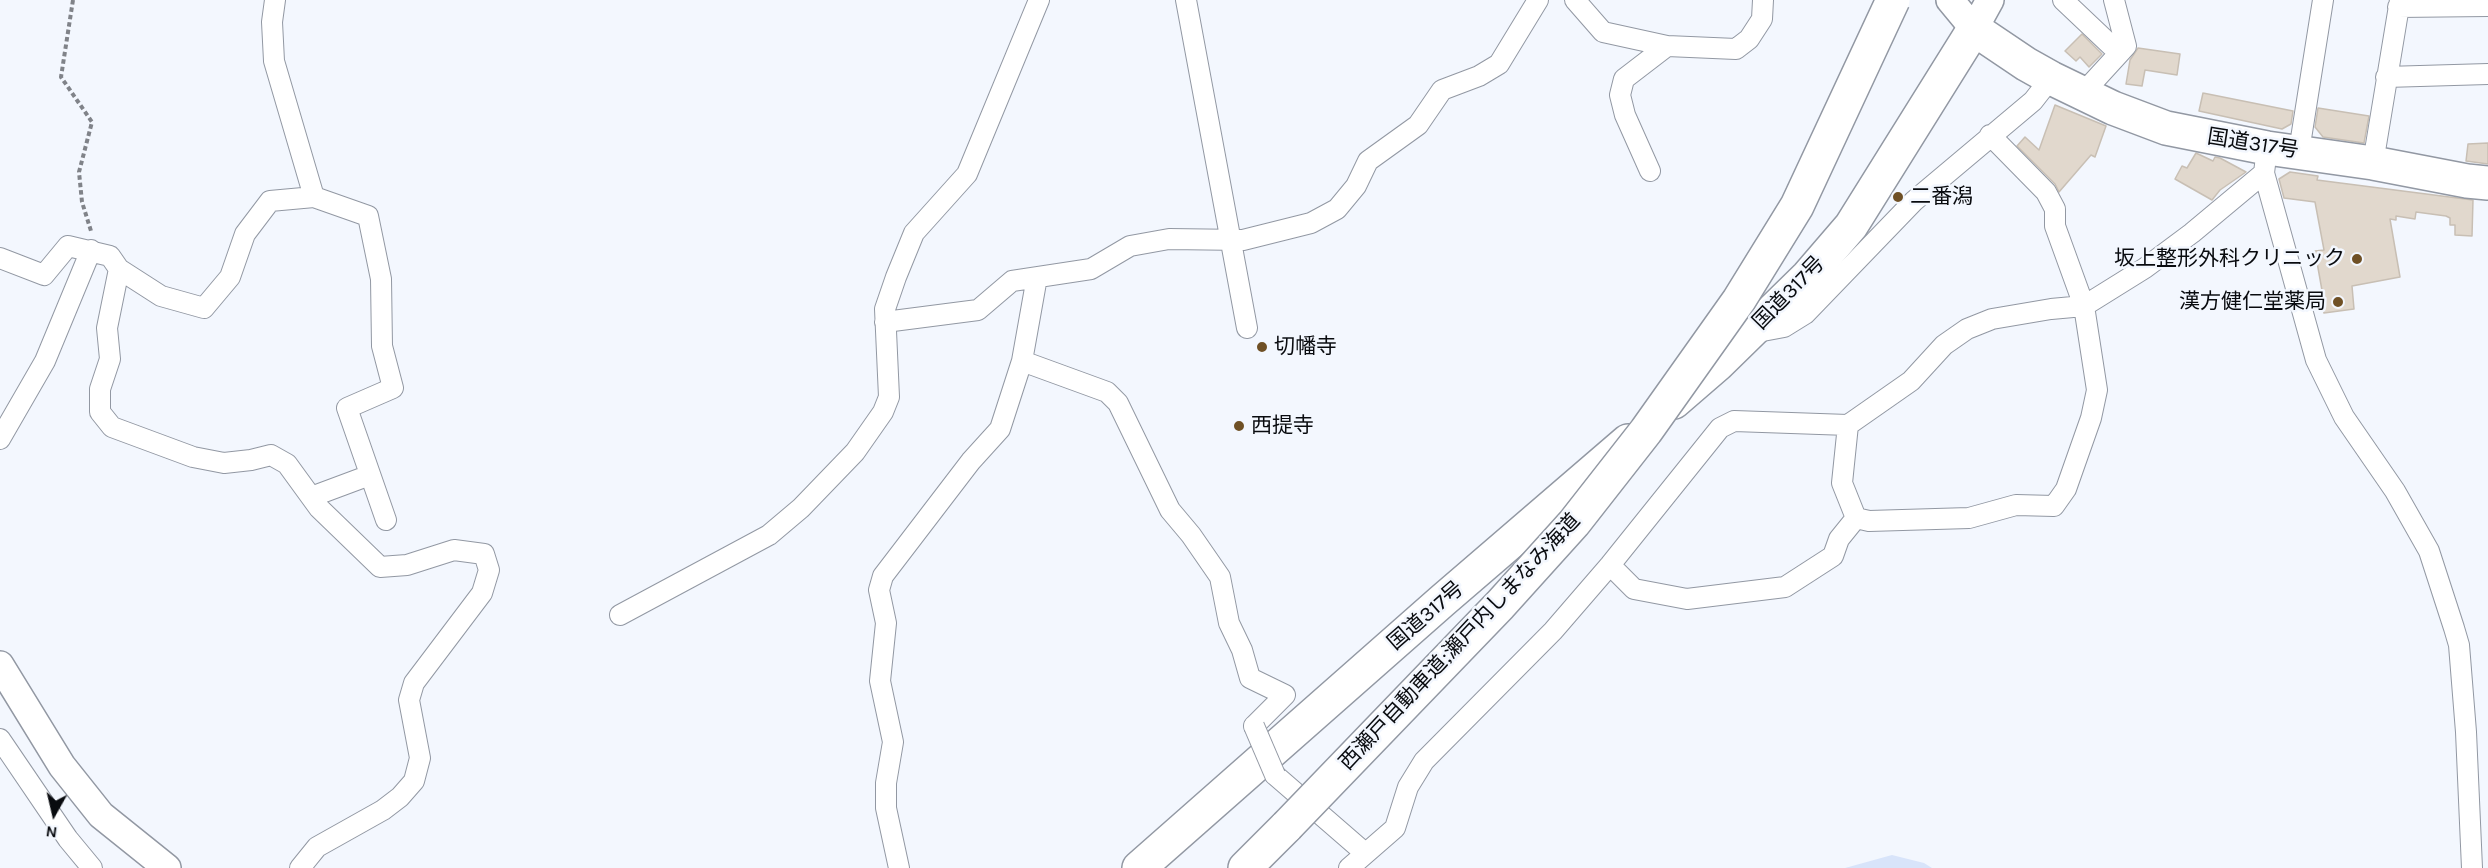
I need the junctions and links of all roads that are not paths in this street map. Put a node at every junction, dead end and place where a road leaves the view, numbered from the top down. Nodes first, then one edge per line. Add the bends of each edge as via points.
1 (275, 0) edge
2 (1039, 0) edge
3 (1186, 0) edge
4 (1538, 0) edge
5 (1575, 0) edge
6 (1762, 0) edge
7 (1893, 0) edge
8 (1950, 0) edge
9 (1990, 0) edge
10 (2063, 0) edge
11 (2114, 0) edge
12 (2319, 3) edge
13 (2399, 4) edge
14 (2488, 6) edge
15 (1974, 28) junction
16 (1667, 46) junction
17 (2119, 53) junction
18 (2488, 74) edge
19 (2386, 77) junction
20 (2051, 78) junction
21 (2083, 93) junction
22 (1990, 135) junction
23 (2277, 157) junction
24 (2373, 162) junction
25 (1650, 171) dead end
26 (2488, 183) edge
27 (314, 196) junction
28 (1231, 240) junction
29 (92, 250) junction
30 (0, 258) edge
31 (119, 269) junction
32 (1037, 277) junction
33 (2084, 306) junction
34 (885, 322) junction
35 (1247, 328) dead end
36 (1749, 334) junction
37 (1022, 361) junction
38 (1848, 425) junction
39 (0, 439) edge
40 (370, 475) junction
41 (311, 497) junction
42 (1856, 518) junction
43 (386, 520) dead end
44 (1610, 565) junction
45 (620, 615) dead end
46 (0, 665) edge
47 (0, 739) edge
48 (1365, 853) junction
49 (93, 868) edge
50 (167, 868) edge
51 (300, 868) edge
52 (899, 868) edge
53 (1139, 868) edge
54 (1245, 868) edge
55 (1349, 868) edge
56 (2472, 868) edge

1 - 27 street via 274,61
2 - 34 street via 966,174 914,233 885,309
3 - 28 street
4 - 28 street via 1499,64 1442,90 1418,125 1368,160 1356,186 1337,209 1311,222
5 - 16 street via 1603,32
6 - 16 street via 1762,19 1749,39 1736,49
7 - 54 highway, 西瀬戸自動車道;瀬戸内しまなみ海道, bridge via 1797,206 1739,300 1646,431 1574,523 1500,605
8 - 15 street
9 - 15 street
10 - 17 street
11 - 17 street via 2126,46
12 - 23 street
13 - 14 street
13 - 19 street
15 - 20 highway, 国道317号
15 - 36 highway, 国道317号 via 1851,226 1808,276
16 - 25 street via 1624,80 1620,95
17 - 21 street
18 - 19 street
19 - 24 street
20 - 21 highway, 国道317号
20 - 22 street via 2033,101
21 - 23 highway, 国道317号 via 2166,128
22 - 33 street via 2046,192 2055,209 2055,226
22 - 36 street via 1914,201 1805,314 1784,327
23 - 24 highway, 国道317号
23 - 33 street via 2192,233
23 - 56 street via 2316,360 2344,417 2395,491 2429,551 2454,628 2466,732
24 - 26 highway, 国道317号
27 - 31 street via 270,201 244,234 230,277 204,308 161,296
27 - 40 street via 368,216 381,279 382,346 393,388 347,408
28 - 32 street via 1169,239 1130,246 1091,268
28 - 35 street
29 - 30 street via 68,246 44,275
29 - 31 street via 110,256
29 - 39 street via 45,361
31 - 41 street via 107,328 110,359 100,389 100,412 112,427 194,457 224,463 271,455 287,464
32 - 34 street via 1012,281 978,310
32 - 37 street
33 - 38 street via 1992,319 1967,329 1944,345 1911,381
33 - 42 street via 2097,390 2079,454 2066,489 2054,506 2016,505 1969,518
34 - 45 street via 889,397 855,452 769,535
36 - 53 highway, 国道317号
37 - 48 street, bridge via 1107,392 1118,403 1170,510 1220,577 1229,623 1250,678 1285,694 1254,726 1275,775
37 - 52 street via 1000,429 883,576 879,590 886,623 880,681 893,742 886,808
38 - 42 street via 1842,483
38 - 44 street via 1734,421 1720,428
40 - 41 street
40 - 43 street
41 - 51 street via 380,567 407,565 454,550 484,554 489,570 482,593 414,683 409,700 420,758 414,781 383,810 317,847
42 - 44 street via 1839,539 1833,556 1785,587 1687,599 1635,589
44 - 48 street via 1553,631 1424,761 1408,787 1395,828
46 - 50 street via 62,766 101,815
47 - 49 street via 68,839
48 - 55 street

